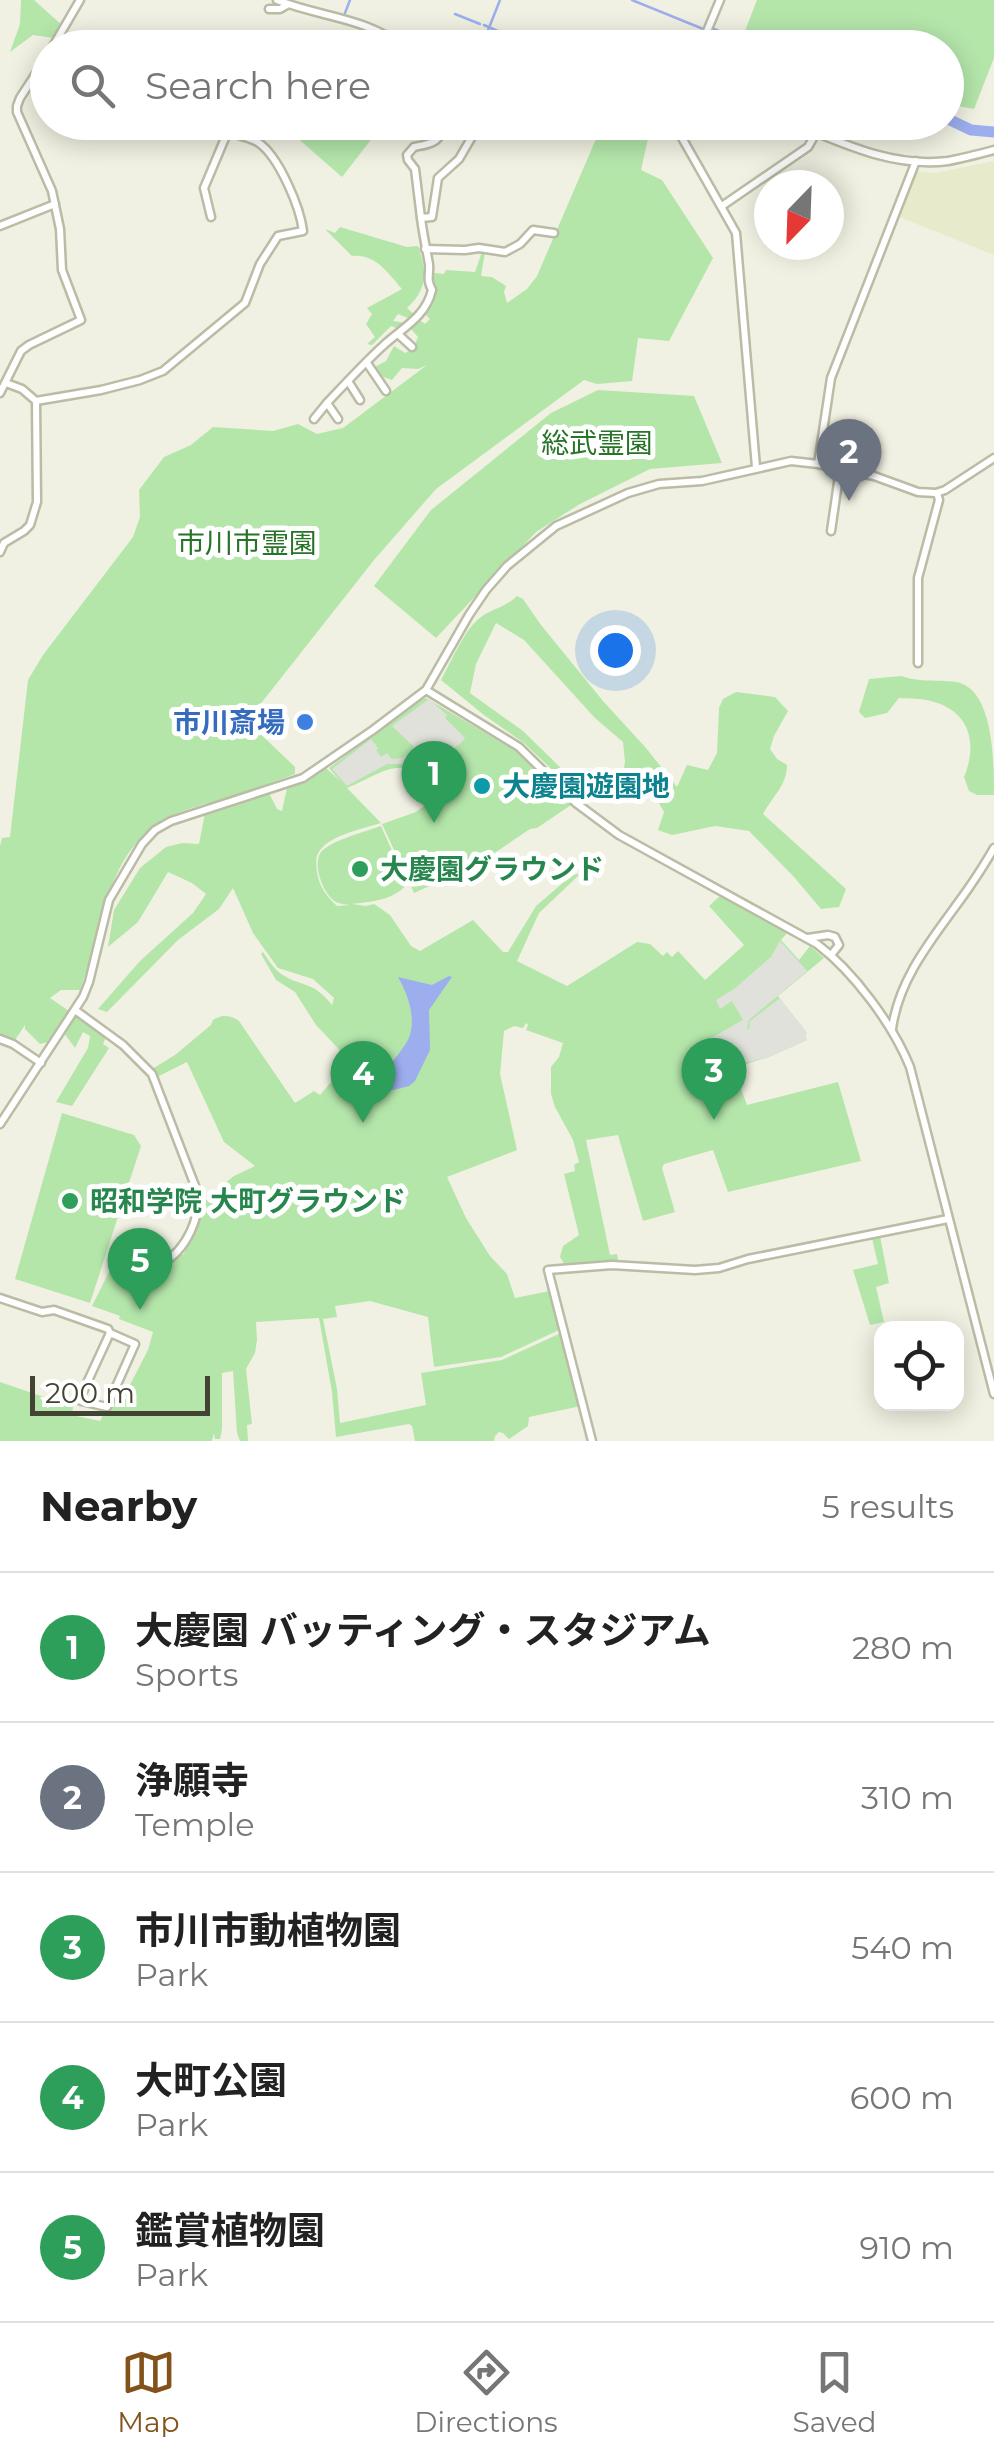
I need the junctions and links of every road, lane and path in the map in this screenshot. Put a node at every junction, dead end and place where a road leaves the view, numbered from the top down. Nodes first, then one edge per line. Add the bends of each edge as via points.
1 (80, 0) edge
2 (277, 0) edge
3 (720, 0) edge
4 (288, 4) junction
5 (270, 9) dead end
6 (62, 30) edge
7 (379, 30) edge
8 (707, 30) edge
9 (30, 83) edge
10 (224, 140) edge
11 (253, 140) edge
12 (438, 140) edge
13 (470, 140) edge
14 (683, 140) edge
15 (812, 140) edge
16 (835, 140) edge
17 (994, 150) edge
18 (916, 161) junction
19 (55, 204) junction
20 (722, 206) junction
21 (211, 217) dead end
22 (422, 218) junction
23 (0, 226) edge
24 (554, 233) dead end
25 (424, 250) junction
26 (398, 334) junction
27 (412, 346) dead end
28 (367, 362) junction
29 (348, 380) junction
30 (6, 382) junction
31 (386, 392) dead end
32 (0, 393) edge
33 (360, 400) dead end
34 (36, 401) junction
35 (328, 403) junction
36 (314, 419) dead end
37 (338, 419) dead end
38 (994, 458) edge
39 (818, 464) junction
40 (756, 468) junction
41 (840, 469) junction
42 (937, 493) junction
43 (832, 531) dead end
44 (0, 552) edge
45 (918, 663) dead end
46 (426, 690) junction
47 (994, 848) edge
48 (807, 938) junction
49 (831, 955) junction
50 (75, 1010) junction
51 (892, 1030) junction
52 (0, 1038) edge
53 (40, 1062) junction
54 (0, 1124) edge
55 (948, 1219) junction
56 (162, 1263) dead end
57 (0, 1298) edge
58 (110, 1333) junction
59 (994, 1394) edge
60 (592, 1441) edge

1 - 6 street
2 - 4 street
3 - 8 street
4 - 5 street
4 - 7 street
9 - 19 street via 17,112
10 - 21 street via 204,188
11 - 34 street via 288,183 304,230 278,236 245,303 162,371
12 - 22 street via 407,155
13 - 22 street via 438,178 432,217
14 - 20 street
15 - 20 street
16 - 18 street
17 - 18 street
18 - 39 street via 830,378
19 - 23 street
19 - 30 street via 62,270 81,320 20,351
20 - 40 street via 736,233
22 - 25 street
24 - 25 street via 533,230 505,252
25 - 26 street via 432,292
26 - 27 street
26 - 28 street
28 - 29 street
28 - 31 street
29 - 33 street
29 - 35 street
30 - 32 street
30 - 34 street
34 - 44 street via 34,518
35 - 36 street
35 - 37 street
38 - 42 street
39 - 40 street
39 - 41 street
40 - 46 street via 642,488 556,526 486,590
41 - 42 street
41 - 43 street
42 - 45 street via 918,578
46 - 48 street via 519,747 619,835
46 - 50 street via 303,778 155,830 109,900 89,982
47 - 51 street via 920,956
48 - 49 street
48 - 49 street via 835,937 839,947
49 - 51 street
50 - 53 street
50 - 56 street via 152,1074 197,1191 198,1210 184,1243
51 - 55 street via 910,1067
52 - 53 street
53 - 54 street
55 - 59 street
55 - 60 street via 719,1268 548,1270
57 - 58 street
58 - 58 street via 80,1398 108,1407 135,1344

